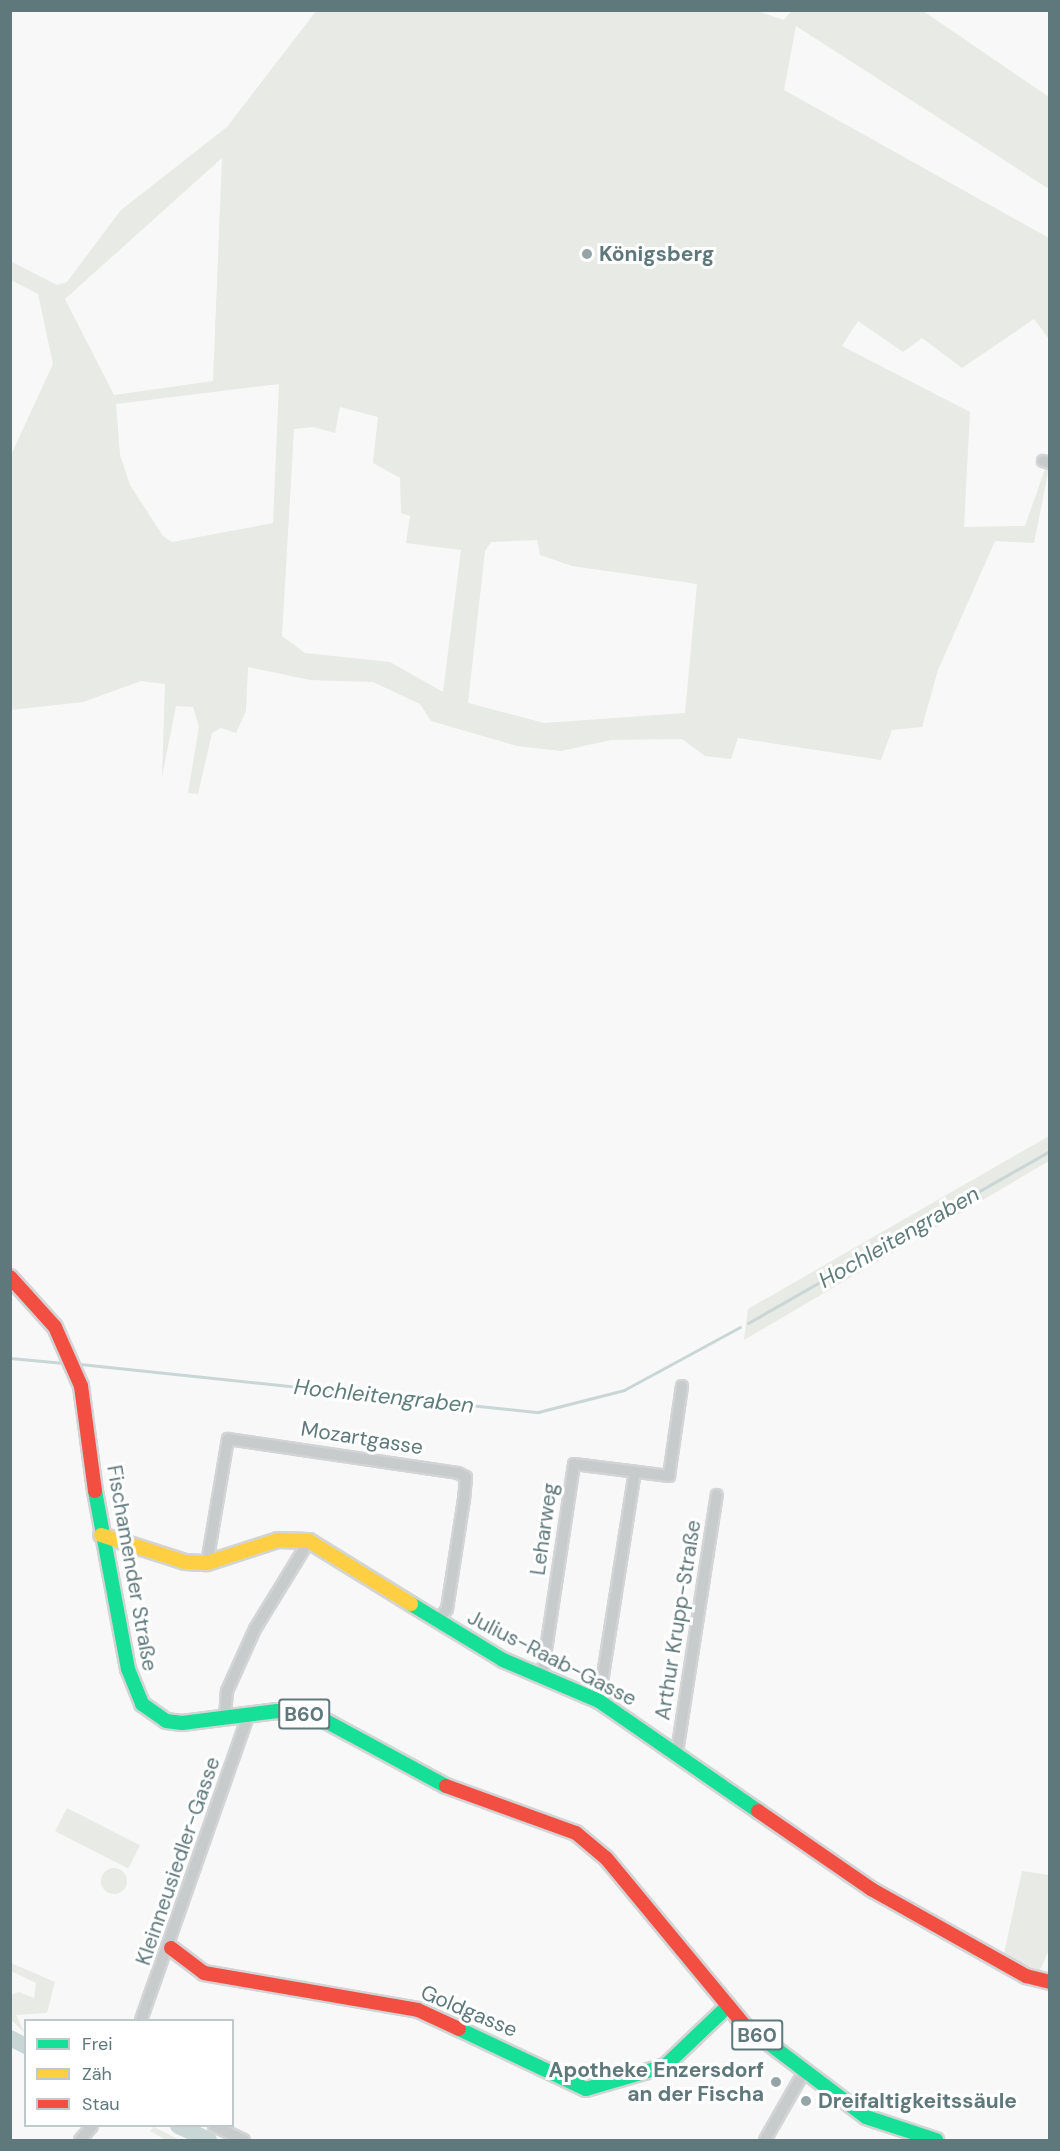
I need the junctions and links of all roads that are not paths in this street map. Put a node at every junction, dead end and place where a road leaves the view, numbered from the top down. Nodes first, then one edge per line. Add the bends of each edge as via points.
1 (10, 1277) edge
2 (682, 1386) dead end
3 (635, 1472) junction
4 (717, 1494) dead end
5 (101, 1535) junction
6 (309, 1541) junction
7 (207, 1563) junction
8 (437, 1622) junction
9 (542, 1676) junction
10 (599, 1701) junction
11 (249, 1714) junction
12 (225, 1718) junction
13 (677, 1752) junction
14 (171, 1947) junction
15 (1050, 1982) edge
16 (728, 2007) junction
17 (141, 2019) edge
18 (804, 2072) junction
19 (91, 2127) edge
20 (216, 2127) edge
21 (917, 2138) edge
22 (80, 2140) edge
23 (244, 2140) edge
24 (765, 2140) edge
25 (936, 2140) edge

1 - 5 street, Fischamender Straße / B60 via 47,1316 74,1365
2 - 3 street, Leharweg via 669,1476
3 - 9 street, Leharweg via 574,1464
3 - 10 street
4 - 13 street, Arthur Krupp-Straße
5 - 7 street via 185,1562
5 - 12 street, Fischamender Straße / B60 via 128,1670 141,1704 166,1721
6 - 7 street via 278,1540
6 - 8 street, Julius-Raab-Gasse
6 - 12 street via 255,1629 227,1691
7 - 8 street, Mozartgasse via 228,1439 458,1473 466,1477 464,1499 447,1609
8 - 9 street, Julius-Raab-Gasse
9 - 10 street, Julius-Raab-Gasse
10 - 13 street, Julius-Raab-Gasse
11 - 12 street, Fischamender Straße / B60
11 - 14 street, Kleinneusiedler-Gasse
11 - 16 street, Fischamender Straße / B60 via 288,1712 322,1719 469,1797 576,1833 606,1858
13 - 15 street, Julius-Raab-Gasse via 871,1889 1026,1976
14 - 16 street, Goldgasse via 204,1973 418,2010 585,2088 665,2066
14 - 17 street, Kleinneusiedler-Gasse
16 - 18 street, B60
18 - 21 street, B60 via 849,2106
18 - 24 street
19 - 22 street
20 - 23 street
21 - 25 street, B60

